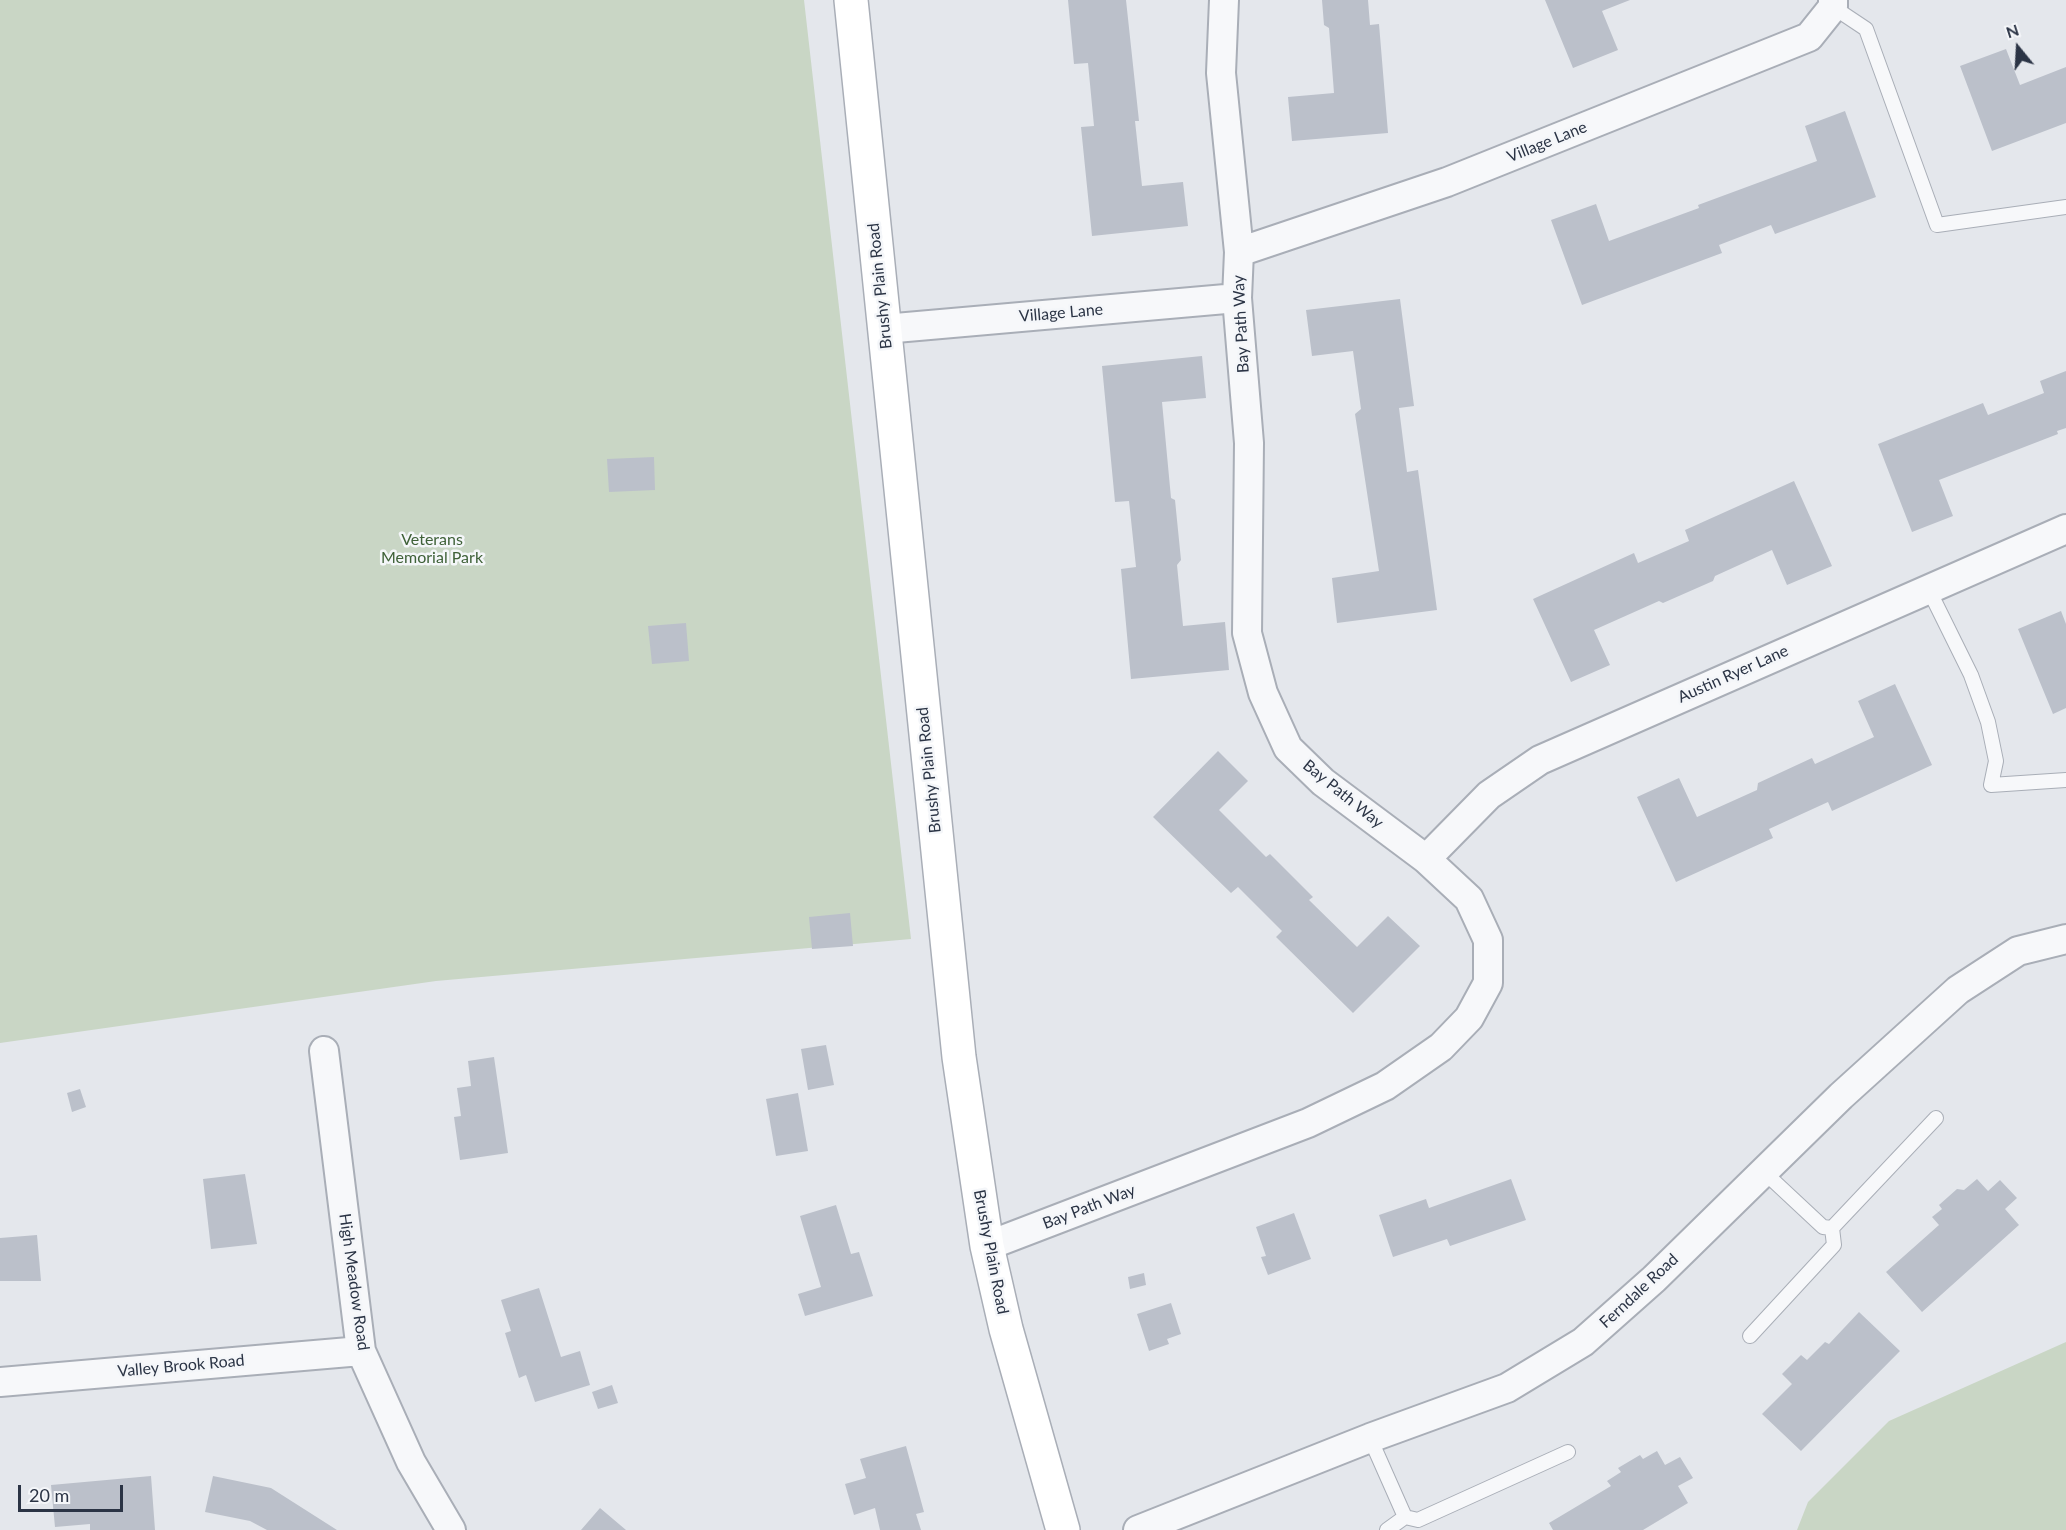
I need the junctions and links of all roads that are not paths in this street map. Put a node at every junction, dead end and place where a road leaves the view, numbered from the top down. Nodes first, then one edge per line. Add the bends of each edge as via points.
1 (851, 0) edge
2 (1224, 0) edge
3 (1833, 3) edge
4 (2066, 207) edge
5 (1239, 252) junction
6 (1238, 298) junction
7 (884, 329) junction
8 (2066, 529) edge
9 (1928, 588) junction
10 (2066, 780) edge
11 (1426, 859) junction
12 (2066, 939) edge
13 (324, 1051) dead end
14 (1936, 1118) dead end
15 (1763, 1171) junction
16 (1832, 1228) junction
17 (987, 1246) junction
18 (1750, 1336) dead end
19 (361, 1351) junction
20 (0, 1382) edge
21 (1370, 1438) junction
22 (1568, 1452) dead end
23 (1405, 1517) junction
24 (451, 1530) edge
25 (1063, 1530) edge
26 (1138, 1530) edge
27 (1387, 1530) edge

1 - 7 main road, Brushy Plain Road
2 - 5 street, Bay Path Way via 1221,73
3 - 4 lane via 1866,29 1937,225
3 - 5 street, Village Lane via 1809,37 1447,182
5 - 6 street, Bay Path Way
6 - 7 street, Village Lane
6 - 11 street, Bay Path Way via 1249,443 1247,633 1263,693 1288,748 1323,782
7 - 17 main road, Brushy Plain Road via 959,1057
8 - 9 street, Austin Ryer Lane
9 - 10 lane via 1971,675 1988,722 1996,761 1991,785
9 - 11 street, Austin Ryer Lane via 1540,760 1489,795
11 - 17 street, Bay Path Way via 1469,899 1488,940 1488,982 1469,1018 1441,1047 1385,1086 1308,1123
12 - 15 street, Ferndale Road via 2018,951 1958,990
13 - 19 street, High Meadow Road
14 - 16 lane
15 - 16 lane via 1823,1227
15 - 21 street, Ferndale Road via 1654,1279 1583,1342 1507,1388
16 - 18 lane via 1834,1245
17 - 25 main road, Brushy Plain Road via 1006,1329
19 - 20 street, Valley Brook Road
19 - 24 street, High Meadow Road via 411,1462
21 - 23 lane
21 - 26 street, Ferndale Road
22 - 23 lane via 1418,1520
23 - 27 lane

